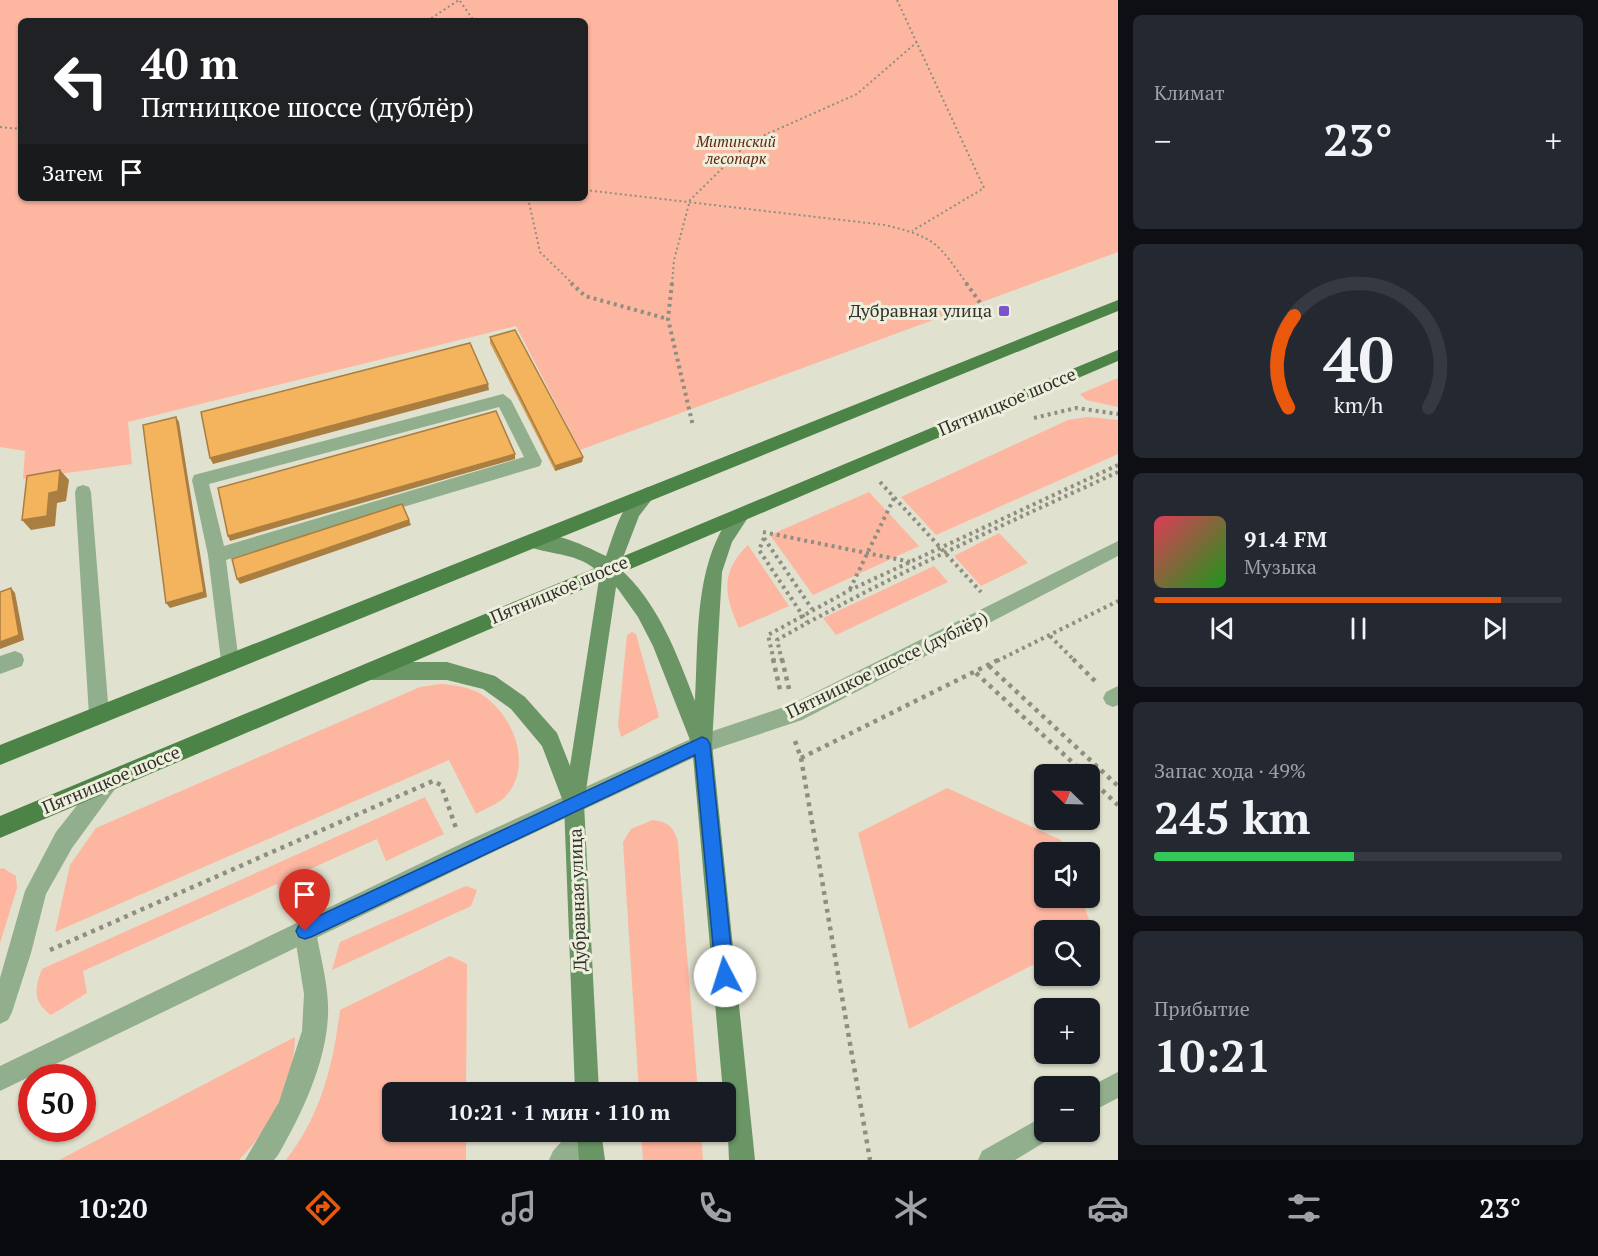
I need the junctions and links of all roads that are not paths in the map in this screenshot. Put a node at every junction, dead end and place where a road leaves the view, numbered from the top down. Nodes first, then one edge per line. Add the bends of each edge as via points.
1 (1118, 305) edge
2 (1118, 355) edge
3 (83, 492) dead end
4 (648, 494) junction
5 (740, 516) junction
6 (533, 540) junction
7 (1118, 548) edge
8 (217, 555) junction
9 (610, 567) junction
10 (230, 663) junction
11 (368, 671) junction
12 (99, 715) junction
13 (702, 744) junction
14 (0, 755) edge
15 (108, 782) junction
16 (574, 804) junction
17 (0, 827) edge
18 (305, 931) junction
19 (0, 1012) edge
20 (0, 1079) edge
21 (587, 1082) edge
22 (1118, 1084) edge
23 (1100, 1095) edge
24 (1034, 1134) edge
25 (578, 1142) edge
26 (589, 1142) edge
27 (258, 1160) edge
28 (562, 1160) edge
29 (591, 1160) edge
30 (742, 1160) edge
31 (991, 1160) edge

1 - 4 main road
2 - 5 main road, Пятницкое шоссе
3 - 12 street
4 - 6 main road
4 - 9 main road, Дубравная улица via 632,512
5 - 9 main road, Пятницкое шоссе
5 - 13 main road via 730,527 713,572
6 - 9 main road via 563,543
6 - 10 main road
7 - 13 street, Пятницкое шоссе (дублёр) via 791,714
8 - 8 street via 200,480 503,400 534,461
8 - 10 street
9 - 11 main road, Пятницкое шоссе
9 - 13 main road via 652,622
9 - 16 main road, Дубравная улица
10 - 12 main road
11 - 15 main road, Пятницкое шоссе
11 - 16 main road via 447,671 488,682 518,703 550,740
12 - 14 main road
13 - 16 street, Пятницкое шоссе (дублёр)
13 - 30 main road
15 - 17 main road, Пятницкое шоссе
15 - 19 street via 64,840 36,891
16 - 18 street, Пятницкое шоссе (дублёр)
16 - 21 main road, Дубравная улица
18 - 20 street, Пятницкое шоссе (дублёр)
18 - 27 street via 316,1011 299,1087 272,1144
22 - 23 street
24 - 31 street
25 - 28 street
26 - 29 main road

